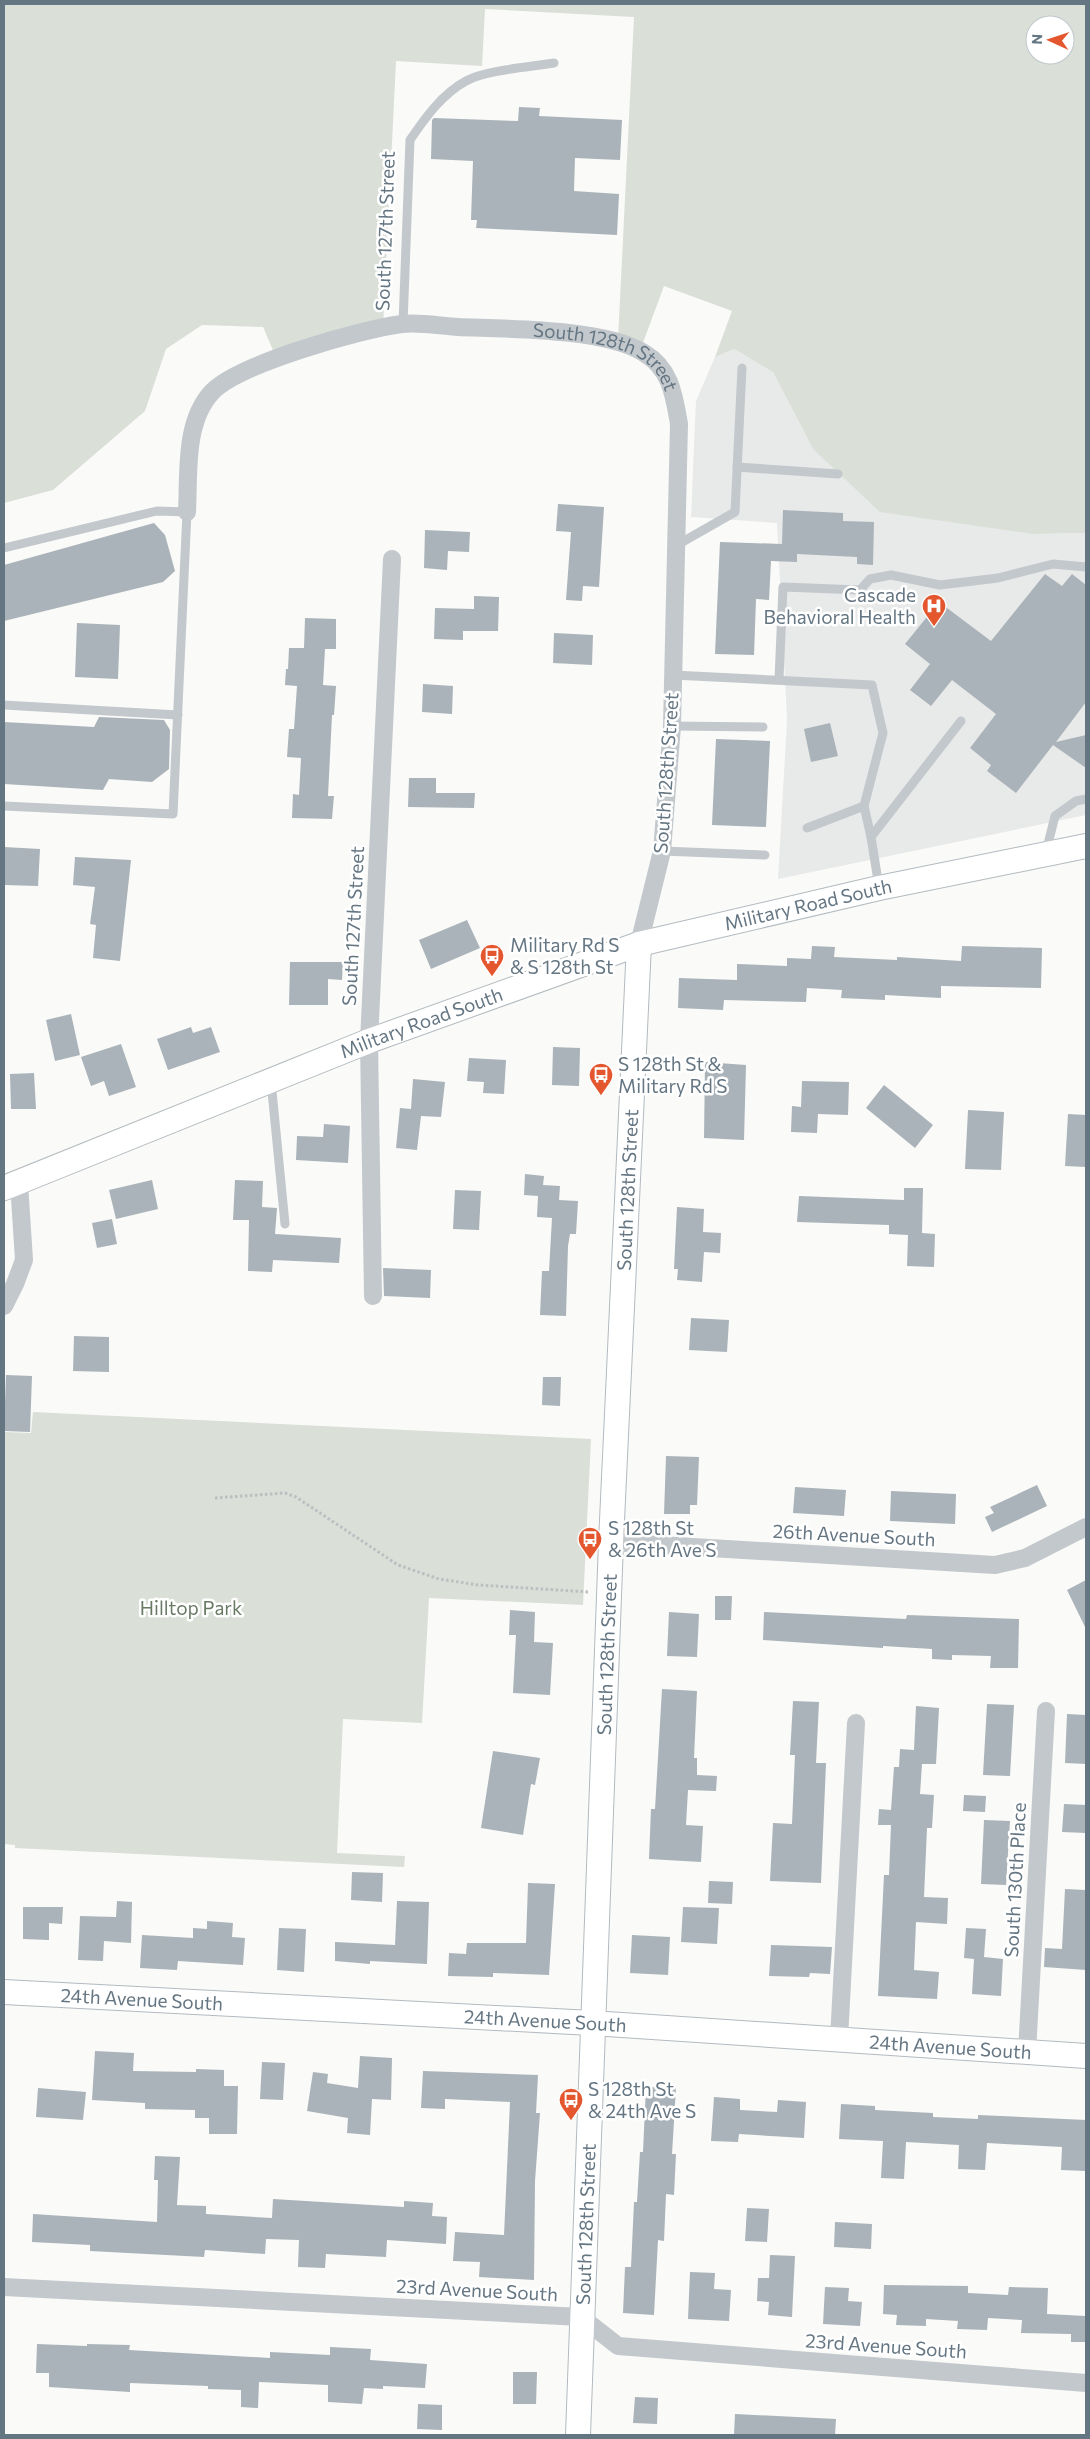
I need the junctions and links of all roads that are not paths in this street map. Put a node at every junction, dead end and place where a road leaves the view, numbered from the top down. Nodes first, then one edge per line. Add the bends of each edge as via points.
1 (554, 63) dead end
2 (403, 324) junction
3 (742, 368) dead end
4 (737, 466) junction
5 (838, 474) dead end
6 (188, 512) junction
7 (677, 546) junction
8 (4, 548) edge
9 (392, 559) dead end
10 (1086, 567) edge
11 (673, 675) junction
12 (779, 679) junction
13 (4, 705) edge
14 (178, 715) junction
15 (961, 721) dead end
16 (672, 726) junction
17 (763, 727) dead end
18 (1086, 799) edge
19 (4, 806) edge
20 (864, 806) junction
21 (807, 828) dead end
22 (871, 837) junction
23 (1086, 846) edge
24 (662, 851) junction
25 (1046, 854) junction
26 (765, 855) dead end
27 (879, 888) junction
28 (639, 944) junction
29 (369, 1041) junction
30 (271, 1081) junction
31 (11, 1185) edge
32 (285, 1224) dead end
33 (374, 1296) dead end
34 (4, 1306) edge
35 (1086, 1527) edge
36 (611, 1542) junction
37 (1046, 1711) dead end
38 (856, 1723) dead end
39 (4, 1992) edge
40 (592, 2023) junction
41 (839, 2039) junction
42 (1027, 2052) junction
43 (1086, 2056) edge
44 (4, 2287) edge
45 (581, 2317) junction
46 (1086, 2383) edge
47 (578, 2435) edge

1 - 2 lane, South 127th Street via 467,80 447,94 410,140
2 - 6 street, South 128th Street via 325,342 243,372 212,391 197,414 191,446
2 - 7 street, South 128th Street via 543,330 615,341 644,352 663,369 673,388 679,424
3 - 4 lane
4 - 5 lane
4 - 7 lane via 735,512
6 - 8 lane via 157,511
6 - 14 lane
7 - 11 street, South 128th Street
9 - 29 street, South 127th Street
10 - 12 lane via 1053,564 998,578 940,585 891,575 870,579 860,590 783,587
11 - 12 lane
11 - 16 street, South 128th Street
12 - 20 lane via 872,685 883,733
13 - 14 lane
14 - 19 lane via 173,814
15 - 22 lane
16 - 17 lane
16 - 24 street, South 128th Street
18 - 25 lane via 1055,816
20 - 21 lane
20 - 22 lane
22 - 27 lane
23 - 25 street, Military Road South
24 - 26 lane
24 - 28 street, South 128th Street
25 - 27 street, Military Road South
27 - 28 street, Military Road South
28 - 29 street, Military Road South
28 - 36 street, South 128th Street
29 - 30 street, Military Road South
29 - 33 street, South 127th Street
30 - 31 street, Military Road South
30 - 32 lane
31 - 34 street via 24,1260
35 - 36 street, 26th Avenue South via 1025,1558 996,1565
36 - 40 street, South 128th Street
37 - 42 street, South 130th Place
38 - 41 street
39 - 40 street, 24th Avenue South
40 - 41 street, 24th Avenue South
40 - 45 street, South 128th Street
41 - 42 street, 24th Avenue South
42 - 43 street, 24th Avenue South
44 - 45 street, 23rd Avenue South
45 - 46 street, 23rd Avenue South via 618,2346
45 - 47 street, South 128th Street

